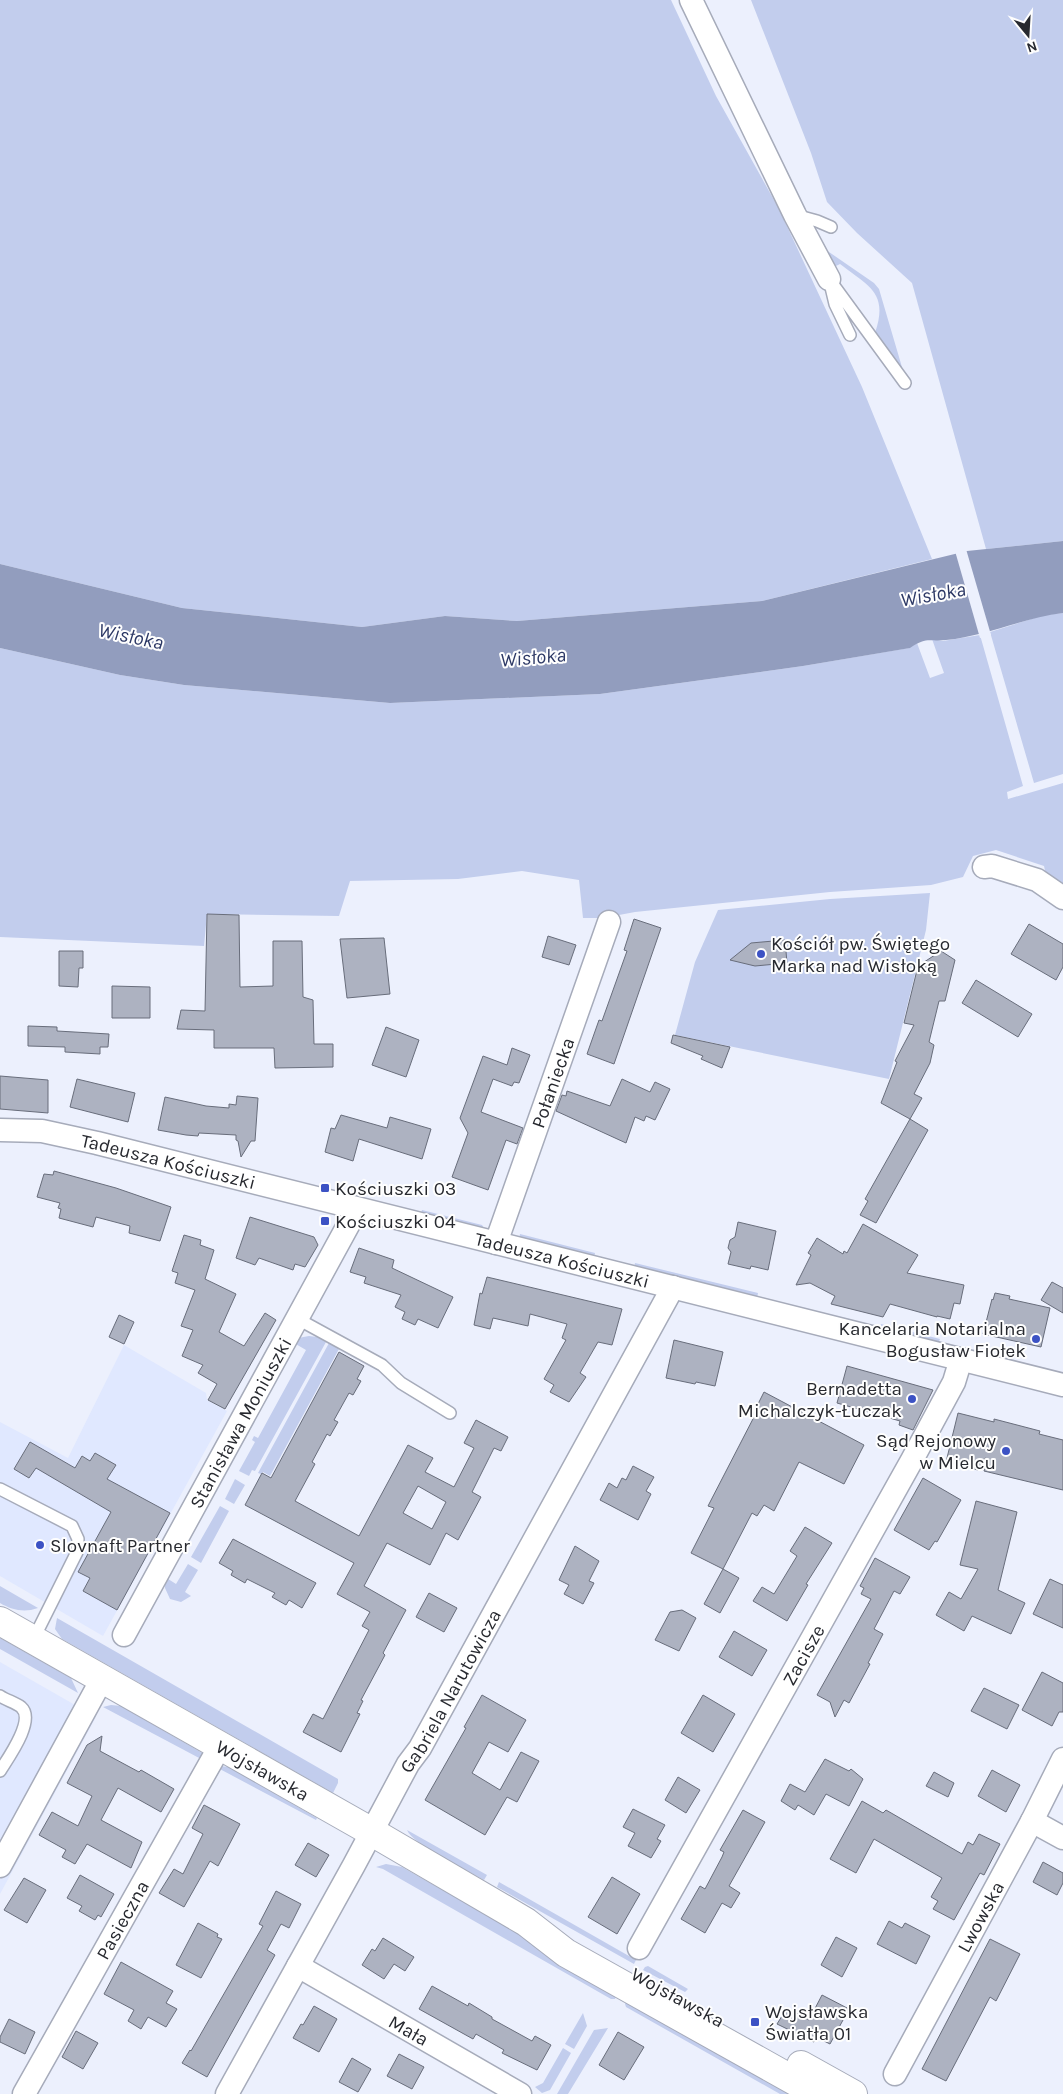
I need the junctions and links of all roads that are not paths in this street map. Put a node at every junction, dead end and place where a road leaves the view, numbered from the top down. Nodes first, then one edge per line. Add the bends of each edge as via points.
1 (691, 0) edge
2 (795, 215) junction
3 (831, 227) dead end
4 (829, 278) junction
5 (850, 335) dead end
6 (905, 383) dead end
7 (984, 867) dead end
8 (1063, 898) edge
9 (609, 922) dead end
10 (0, 1130) edge
11 (357, 1209) junction
12 (496, 1243) junction
13 (672, 1287) junction
14 (296, 1318) junction
15 (961, 1359) junction
16 (1063, 1385) edge
17 (450, 1412) dead end
18 (0, 1489) edge
19 (0, 1621) edge
20 (124, 1635) dead end
21 (33, 1640) junction
22 (102, 1679) junction
23 (0, 1696) edge
24 (220, 1746) junction
25 (1063, 1759) edge
26 (0, 1771) edge
27 (1032, 1821) junction
28 (372, 1832) junction
29 (1063, 1838) edge
30 (0, 1866) edge
31 (526, 1922) junction
32 (639, 1948) dead end
33 (298, 1966) junction
34 (895, 2074) dead end
35 (24, 2094) edge
36 (227, 2094) edge
37 (520, 2094) edge
38 (818, 2094) edge
39 (853, 2094) edge

1 - 2 street
2 - 3 lane
2 - 4 street
4 - 5 lane via 835,304
4 - 6 lane
7 - 8 street via 992,866 1037,880
9 - 12 street, Połaniecka
10 - 11 street, Tadeusza Kościuszki via 42,1131 88,1141
11 - 12 street, Tadeusza Kościuszki
11 - 14 street, Stanisława Moniuszki
12 - 13 street, Tadeusza Kościuszki
13 - 15 street, Tadeusza Kościuszki
13 - 28 street, Gabriela Narutowicza
14 - 17 lane via 382,1365 400,1383
14 - 20 street, Stanisława Moniuszki
15 - 16 street, Tadeusza Kościuszki
15 - 32 street, Zacisze via 954,1382 912,1460
18 - 21 lane via 72,1526 78,1539 77,1552
19 - 21 street, Wojsławska
21 - 22 street, Wojsławska
22 - 24 street, Wojsławska
22 - 30 street
23 - 26 lane via 22,1708 26,1716 24,1730
24 - 28 street, Wojsławska
24 - 35 street, Pasieczna
25 - 27 street, Lwowska
27 - 29 street
27 - 34 street, Lwowska
28 - 31 street, Wojsławska
28 - 33 street, Gabriela Narutowicza
31 - 38 street, Wojsławska via 566,1954
31 - 39 street, Wojsławska via 574,1938
33 - 36 street, Gabriela Narutowicza
33 - 37 street, Mała

